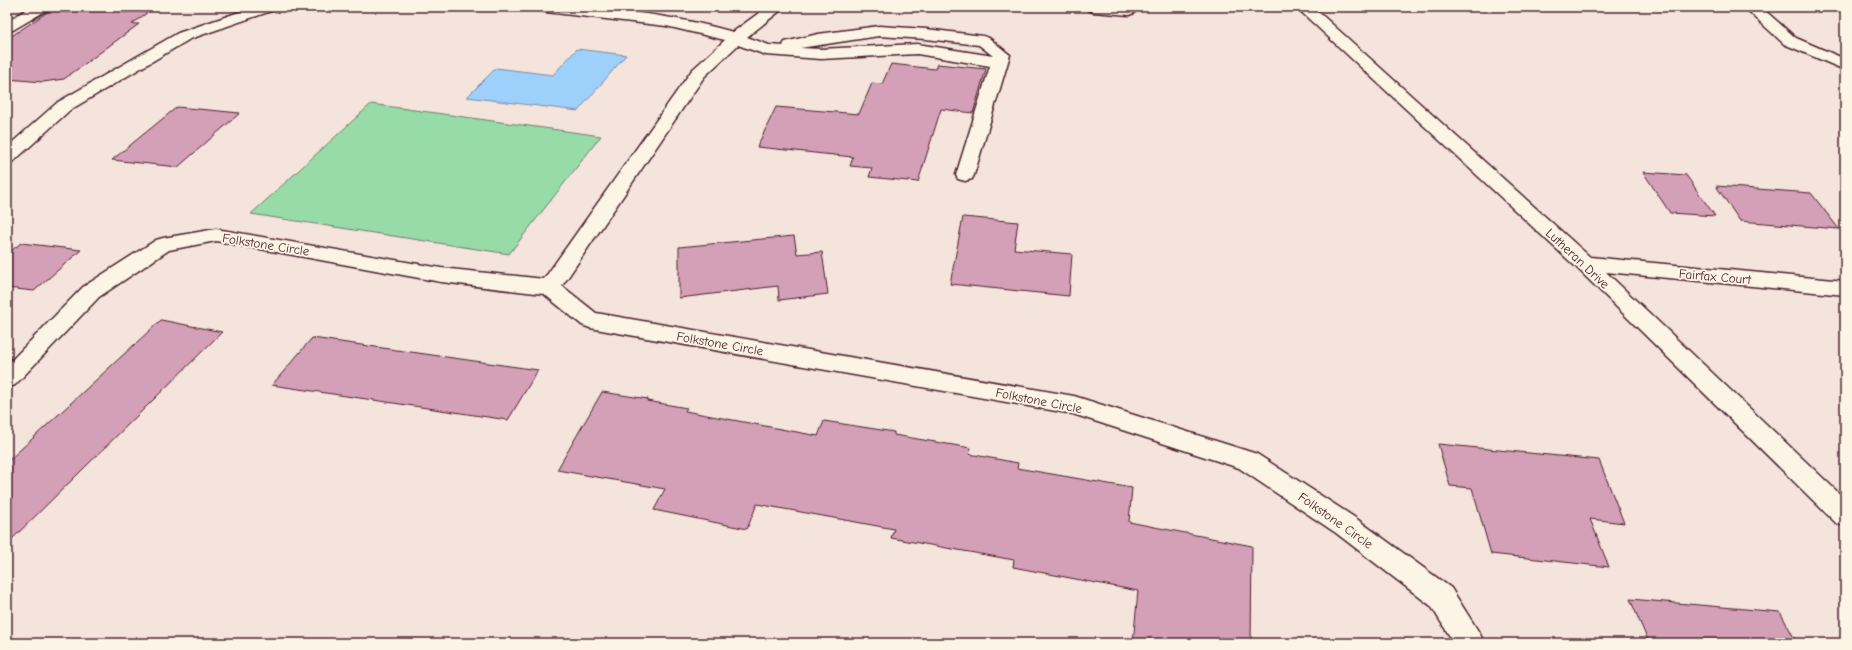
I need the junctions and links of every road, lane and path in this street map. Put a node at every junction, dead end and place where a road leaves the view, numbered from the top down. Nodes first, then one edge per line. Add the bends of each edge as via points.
1 (42, 7) edge
2 (269, 7) edge
3 (546, 7) edge
4 (777, 7) edge
5 (1093, 7) edge
6 (1129, 7) edge
7 (1304, 7) edge
8 (1752, 7) edge
9 (7, 27) edge
10 (736, 38) junction
11 (1845, 65) edge
12 (7, 158) edge
13 (965, 175) dead end
14 (1584, 264) junction
15 (550, 286) junction
16 (1845, 288) edge
17 (7, 379) edge
18 (1845, 515) edge
19 (1470, 643) edge

1 - 9 street
2 - 12 street via 184,36 64,106
3 - 10 street via 660,20
4 - 10 street
5 - 6 street via 1129,10
7 - 14 street, Lutheran Drive
8 - 11 street via 1790,41
10 - 13 street via 766,50 821,54 917,49 999,63
10 - 15 street via 698,74
14 - 16 street, Fairfax Court
14 - 18 street, Lutheran Drive
15 - 17 street, Folkstone Circle via 441,275 216,235 163,245 91,292
15 - 19 street, Folkstone Circle via 590,320 1074,405 1248,461 1345,525 1441,597

